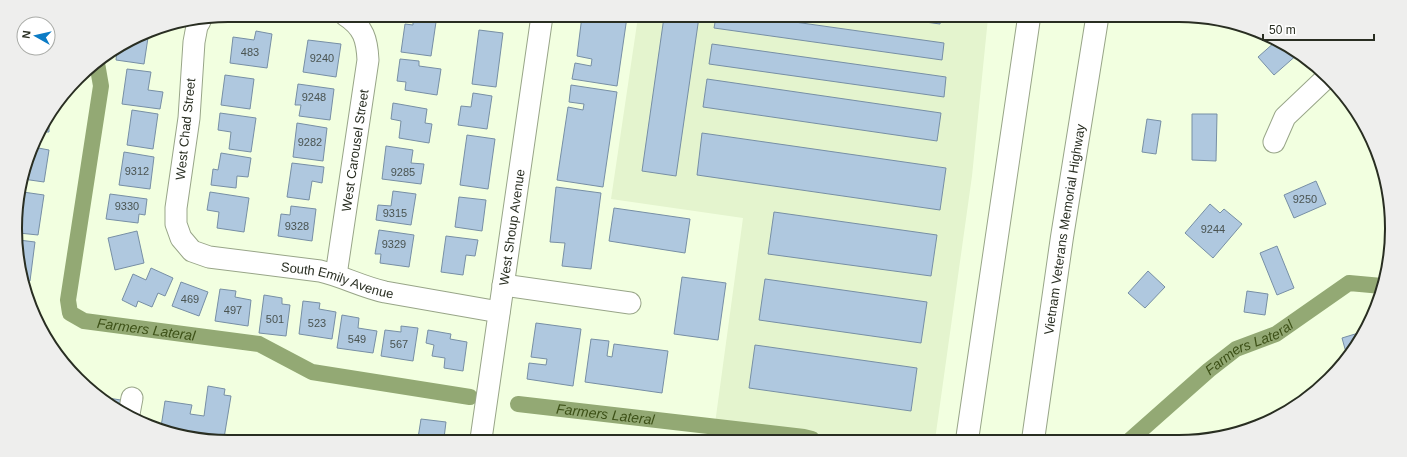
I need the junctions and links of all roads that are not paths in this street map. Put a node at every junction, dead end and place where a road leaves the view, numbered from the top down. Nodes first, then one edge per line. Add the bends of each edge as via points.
1 (353, 22) edge
2 (541, 22) edge
3 (1028, 22) edge
4 (1097, 22) edge
5 (198, 25) edge
6 (1323, 81) edge
7 (1274, 142) dead end
8 (181, 238) joint
9 (336, 275) junction
10 (503, 285) junction
11 (630, 303) dead end
12 (499, 312) junction
13 (481, 435) edge
14 (968, 435) edge
15 (1034, 435) edge

1 - 9 street, West Carousel Street via 367,43 368,60
2 - 10 street, West Shoup Avenue
3 - 14 highway
4 - 15 highway, Vietnam Veterans Memorial Highway via 1063,229
5 - 8 street, West Chad Street via 194,42 189,118 176,208 176,224
6 - 7 street via 1285,118
8 - 9 street, South Emily Avenue via 192,250 209,257
9 - 12 street, South Emily Avenue via 385,292
10 - 11 street
10 - 12 street, West Shoup Avenue
12 - 13 street, West Shoup Avenue

